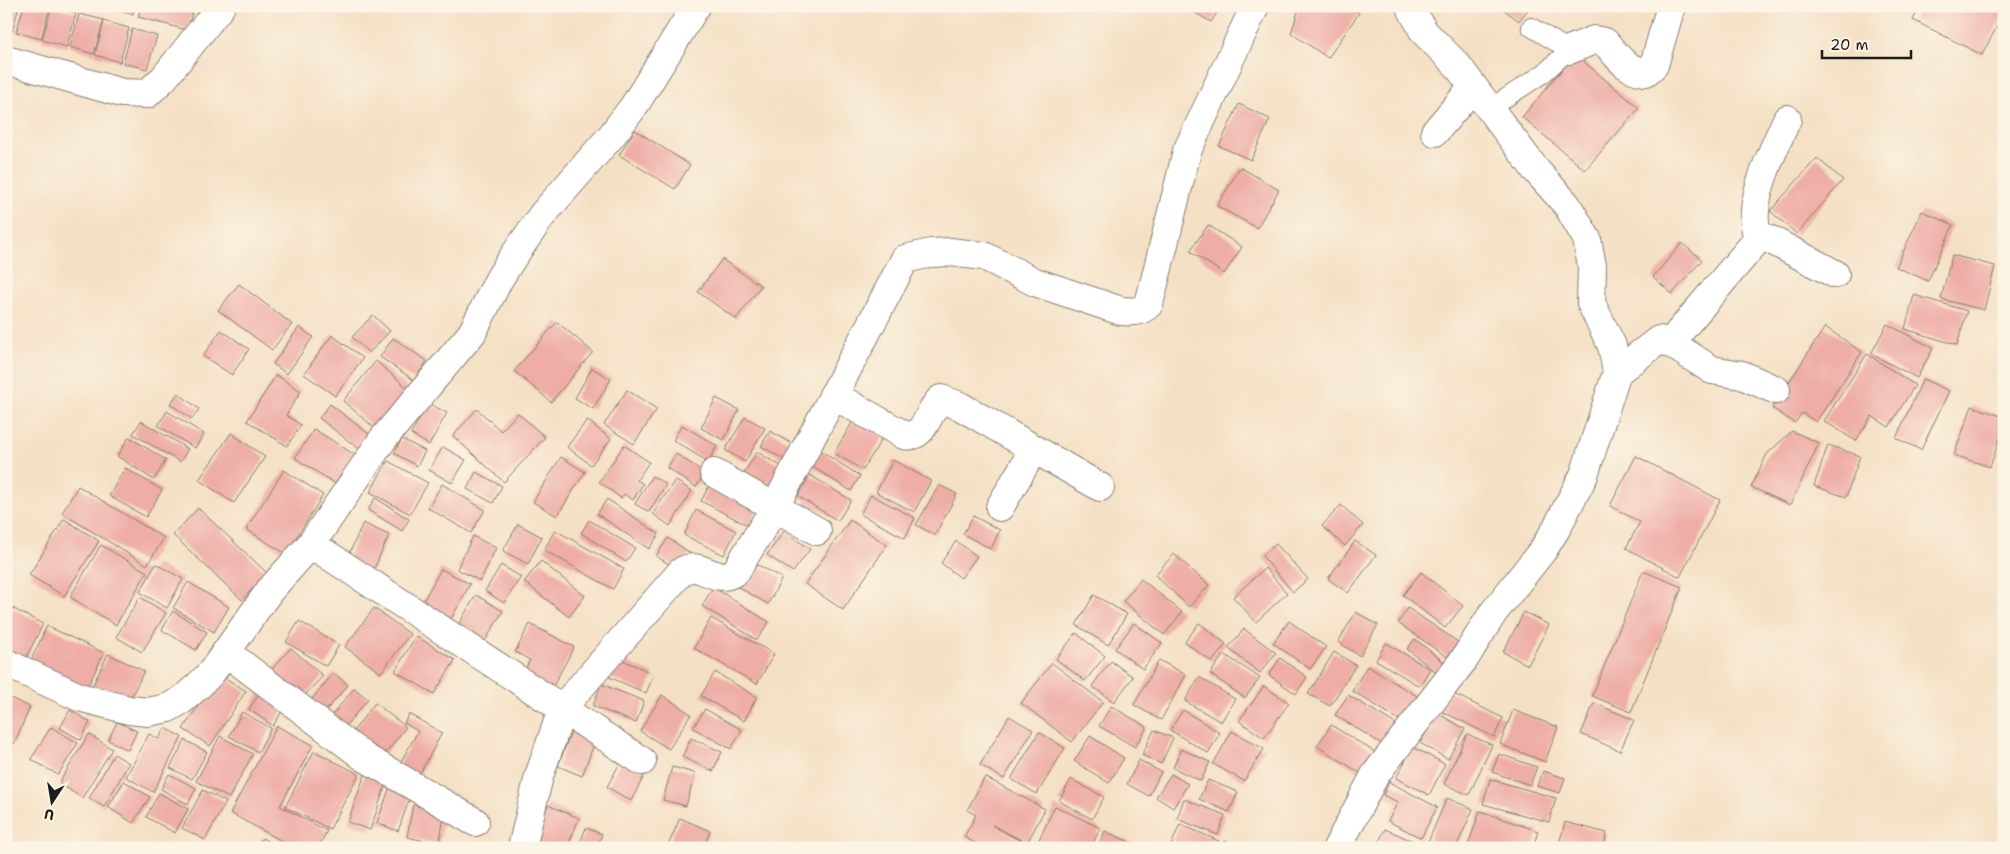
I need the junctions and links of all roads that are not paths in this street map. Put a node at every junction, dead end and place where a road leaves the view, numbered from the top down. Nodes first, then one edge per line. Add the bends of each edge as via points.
1 (221, 6) edge
2 (696, 6) edge
3 (1255, 6) edge
4 (1410, 6) edge
5 (1671, 6) edge
6 (1531, 27) dead end
7 (1569, 50) junction
8 (14, 67) edge
9 (1473, 87) junction
10 (1489, 109) junction
11 (1787, 119) dead end
12 (1435, 132) dead end
13 (1756, 241) junction
14 (1835, 274) dead end
15 (1670, 343) junction
16 (1617, 372) junction
17 (1776, 390) dead end
18 (833, 395) junction
19 (1034, 449) junction
20 (714, 473) dead end
21 (1100, 487) dead end
22 (775, 507) junction
23 (1000, 507) dead end
24 (818, 531) dead end
25 (311, 544) junction
26 (226, 652) junction
27 (6, 663) edge
28 (563, 707) junction
29 (642, 760) dead end
30 (475, 822) dead end
31 (522, 848) edge
32 (1336, 848) edge

1 - 8 street via 164,78 147,94 122,93
2 - 25 street via 628,113 543,214 513,257 472,333 383,439
3 - 18 street via 1186,151 1150,304 1134,312 1121,311 1035,282 984,256 930,252 905,259
4 - 9 street via 1424,32 1457,65
5 - 7 street via 1654,65 1646,72 1626,67 1605,42 1594,40
6 - 7 lane
7 - 10 lane via 1544,73
9 - 10 street
9 - 12 street
10 - 16 street via 1568,206 1588,240 1592,266 1591,303 1612,346
11 - 13 street via 1757,199
13 - 14 street via 1763,237 1773,241
13 - 15 street
15 - 16 street via 1659,340
15 - 17 street via 1712,370
16 - 32 street via 1584,475 1556,529 1493,613 1460,665 1375,775
18 - 19 street via 904,435 912,436 920,433 941,399 960,406
18 - 22 street
19 - 21 street
19 - 23 street
20 - 22 street
22 - 24 street
22 - 28 street via 736,571 728,576 713,576 694,568 681,572
25 - 26 street via 270,590
25 - 28 street via 482,658
26 - 27 street via 211,673 182,700 168,708 148,712 79,697
26 - 30 street via 364,758
28 - 29 street
28 - 31 street via 539,776

